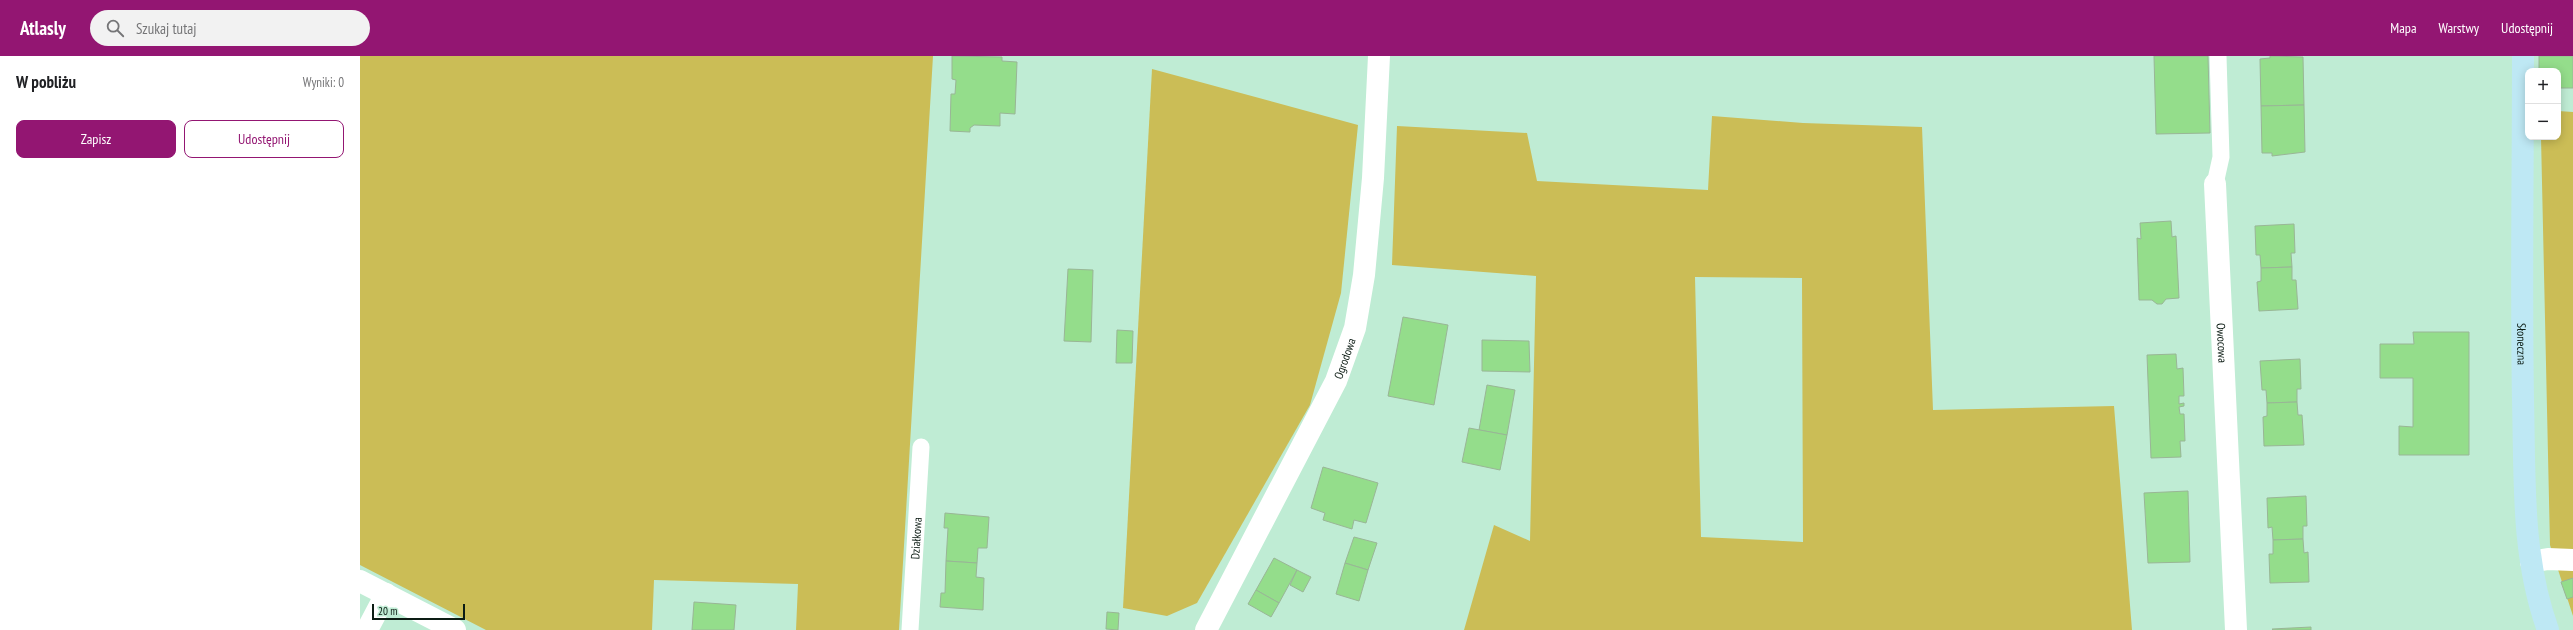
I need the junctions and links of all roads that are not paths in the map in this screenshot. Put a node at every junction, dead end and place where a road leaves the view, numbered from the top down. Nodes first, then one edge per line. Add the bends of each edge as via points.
1 (1379, 56) edge
2 (2218, 56) edge
3 (2523, 56) edge
4 (2215, 184) joint
5 (921, 447) dead end
6 (2573, 560) edge
7 (2532, 562) junction
8 (360, 581) edge
9 (386, 594) junction
10 (367, 630) edge
11 (455, 630) edge
12 (910, 630) edge
13 (1206, 630) edge
14 (2236, 630) edge
15 (2548, 630) edge

1 - 13 street, Ogrodowa via 1373,178 1364,275 1355,328 1336,381
2 - 4 lane, Owocowa via 2221,158
3 - 7 street, Słoneczna via 2523,381 2526,526
4 - 14 street, Owocowa
5 - 12 lane, Działkowa
6 - 7 street
7 - 15 street, Słoneczna
8 - 9 street
9 - 10 street
9 - 11 street

